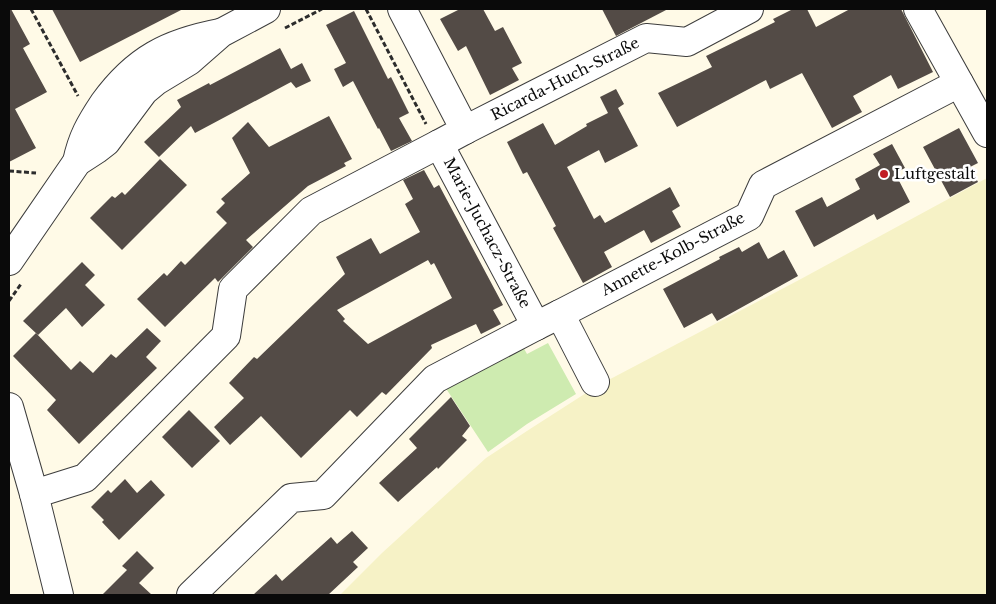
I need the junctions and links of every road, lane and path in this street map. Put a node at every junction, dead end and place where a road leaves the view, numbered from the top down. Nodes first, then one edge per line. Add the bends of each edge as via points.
1 (31, 9) edge
2 (322, 9) edge
3 (366, 9) edge
4 (402, 9) edge
5 (749, 9) edge
6 (918, 9) edge
7 (274, 19) edge
8 (70, 81) dead end
9 (959, 83) junction
10 (465, 130) junction
11 (987, 133) edge
12 (438, 145) junction
13 (9, 171) edge
14 (36, 172) dead end
15 (16, 271) edge
16 (9, 301) edge
17 (548, 320) junction
18 (595, 382) dead end
19 (9, 407) edge
20 (34, 494) junction
21 (59, 595) edge
22 (191, 595) edge

1 - 8 path
2 - 7 path
3 - 12 path
4 - 10 street
5 - 10 street, Ricarda-Huch-Straße via 687,42 646,38
6 - 9 street
7 - 15 street via 179,43 133,69 117,85 96,116 81,143 77,162
9 - 11 street
9 - 17 street, Annette-Kolb-Straße via 763,185 749,216
10 - 12 street, Marie-Juchacz-Straße
12 - 17 street, Marie-Juchacz-Straße
12 - 20 street via 312,211 233,289 226,336 85,478
13 - 14 path
15 - 16 path
17 - 18 street, Marie-Juchacz-Straße
17 - 22 street, Annette-Kolb-Straße via 435,379 322,495 291,498
19 - 20 street
20 - 21 street

